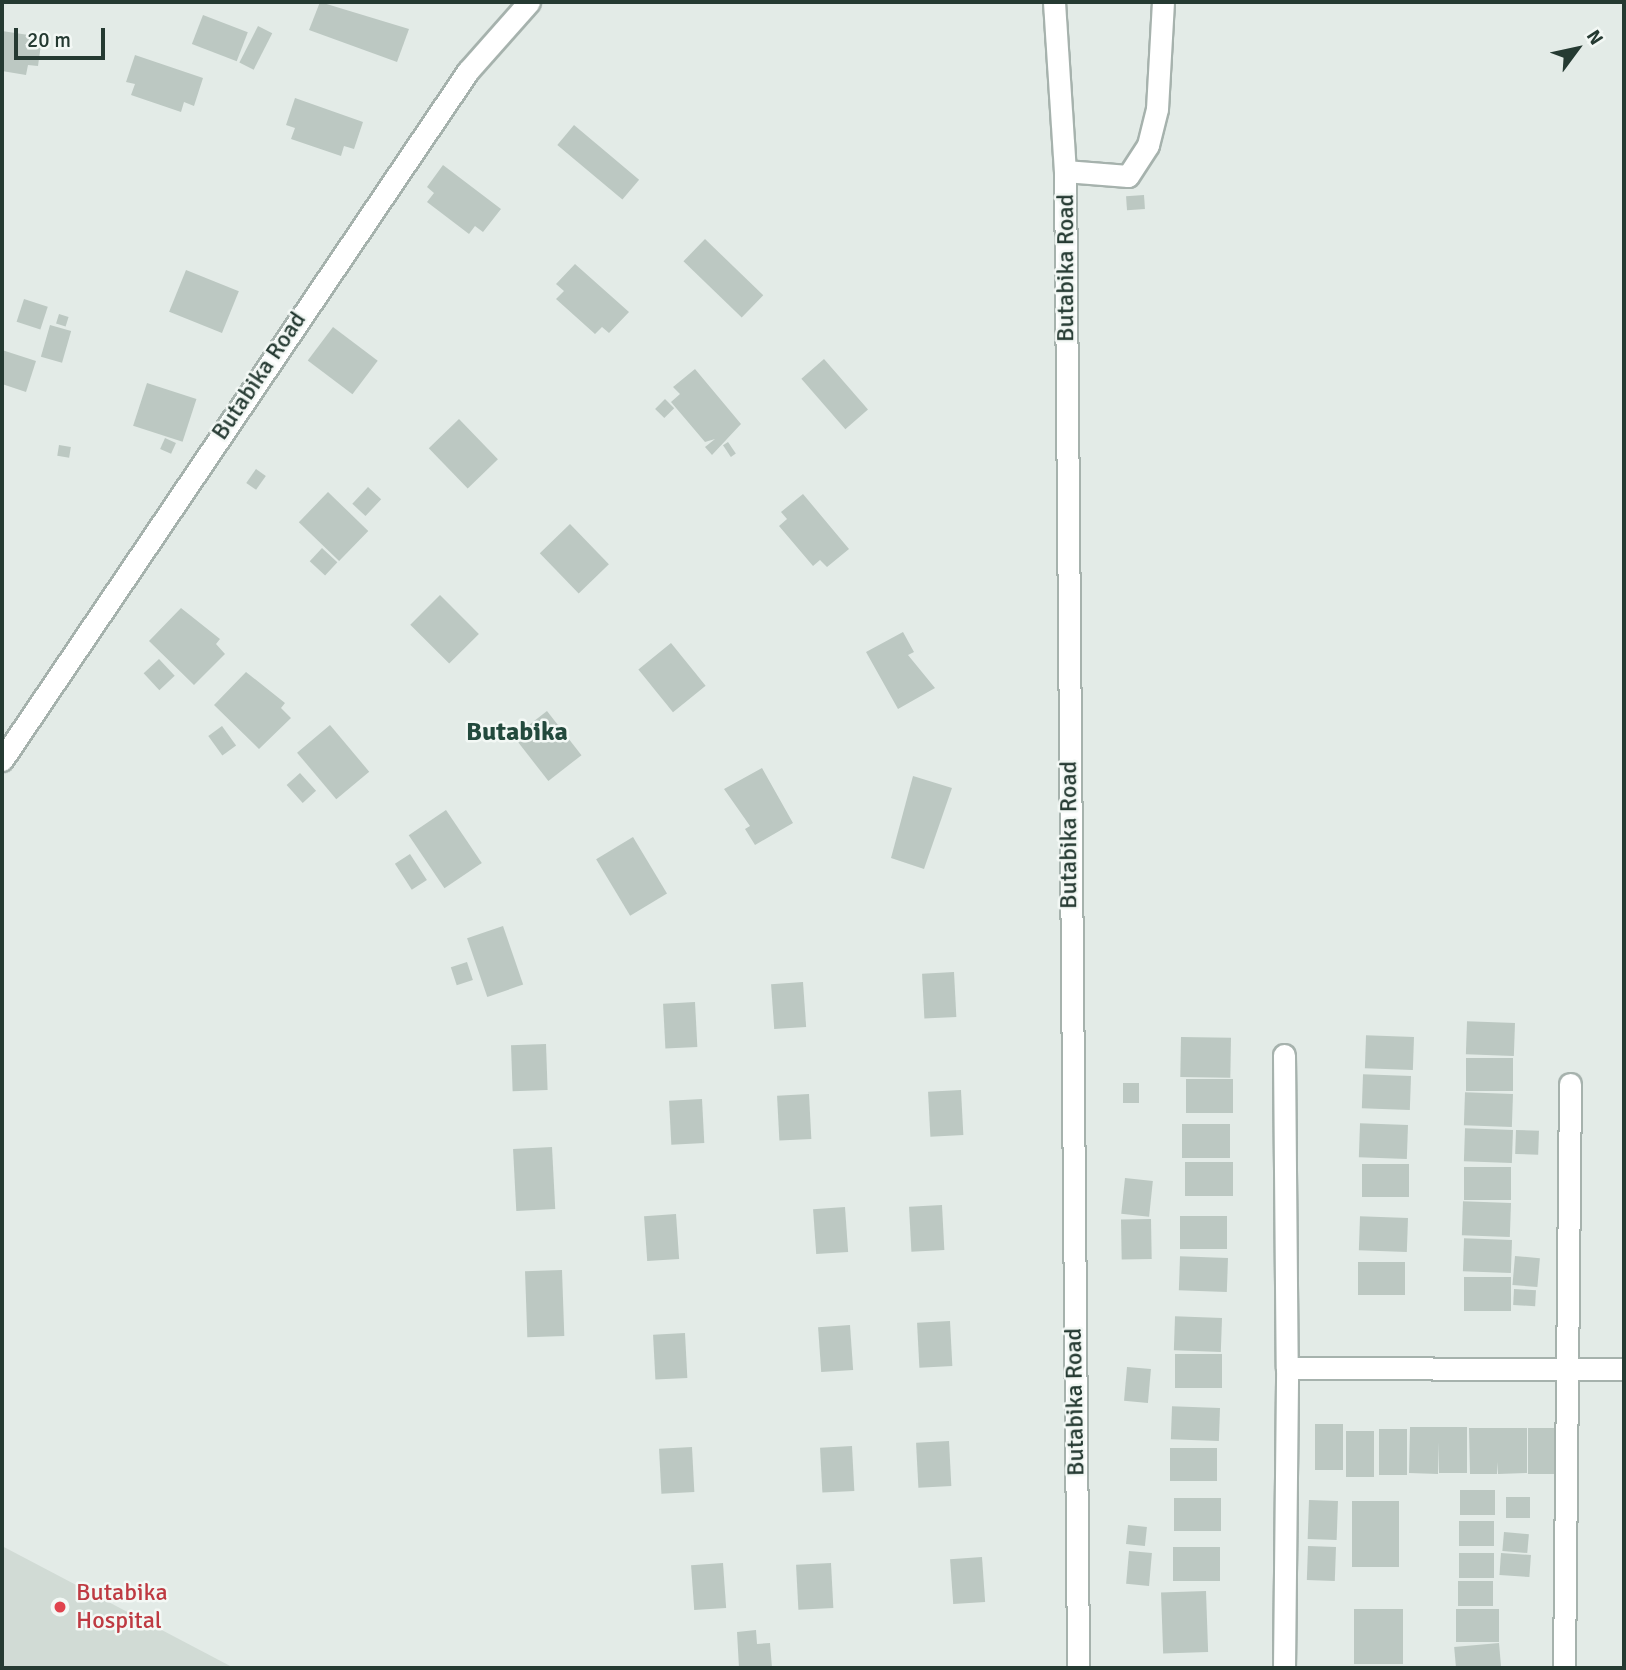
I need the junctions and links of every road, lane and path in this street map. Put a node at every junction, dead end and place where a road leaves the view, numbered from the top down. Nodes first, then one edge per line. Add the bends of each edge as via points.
1 (529, 2) edge
2 (1054, 2) edge
3 (1163, 2) edge
4 (1065, 172) junction
5 (2, 760) edge
6 (1284, 1055) dead end
7 (1570, 1084) dead end
8 (1287, 1368) junction
9 (1567, 1369) junction
10 (1624, 1369) edge
11 (1078, 1668) edge
12 (1284, 1668) edge
13 (1564, 1668) edge

1 - 5 street, Butabika Road via 438,114
2 - 4 street, Butabika Road
3 - 4 street via 1157,109 1148,145 1128,176
4 - 11 street, Butabika Road
6 - 8 street
7 - 9 street
8 - 9 street
8 - 12 street
9 - 10 street
9 - 13 street

